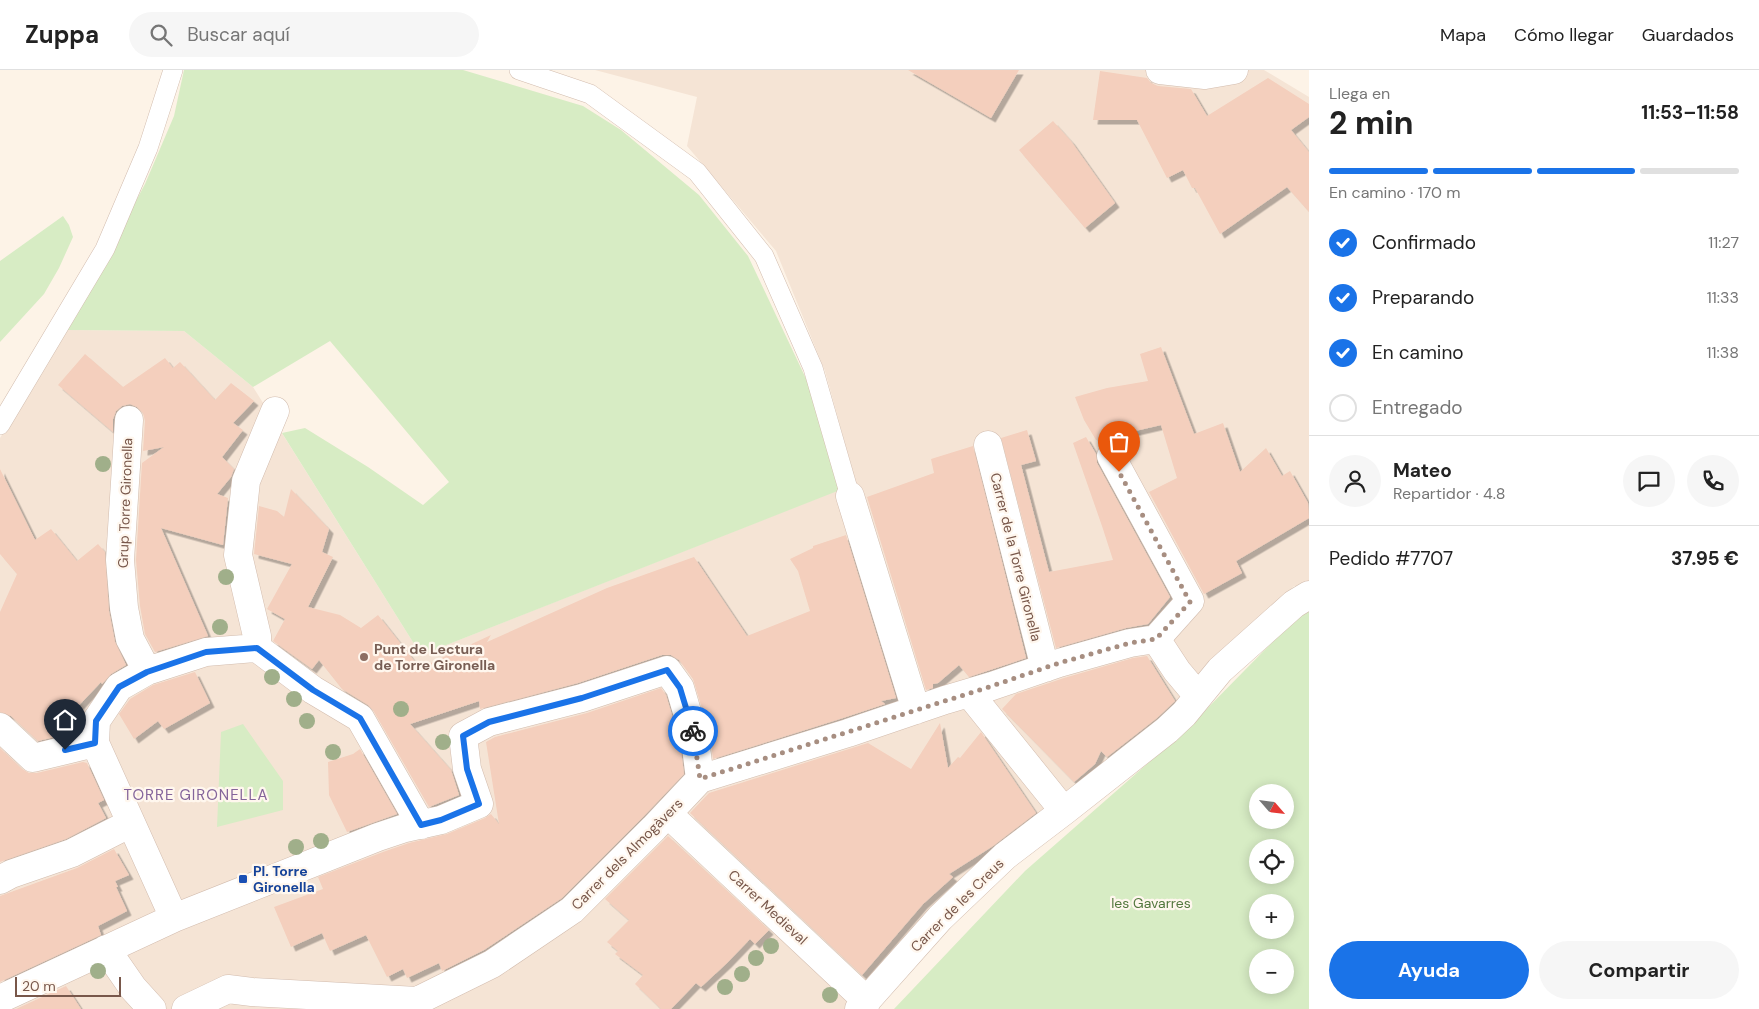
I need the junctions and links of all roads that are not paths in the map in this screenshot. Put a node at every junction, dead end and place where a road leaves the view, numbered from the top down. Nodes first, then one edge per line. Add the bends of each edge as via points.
1 (173, 70) edge
2 (519, 70) edge
3 (1160, 70) edge
4 (1234, 70) edge
5 (275, 411) dead end
6 (129, 420) dead end
7 (0, 425) edge
8 (988, 445) dead end
9 (1111, 456) dead end
10 (850, 496) joint
11 (1309, 595) edge
12 (1156, 639) junction
13 (257, 648) junction
14 (1045, 668) junction
15 (147, 672) junction
16 (969, 693) junction
17 (1198, 696) junction
18 (916, 710) junction
19 (0, 727) edge
20 (95, 743) junction
21 (700, 779) junction
22 (1064, 812) junction
23 (668, 814) junction
24 (131, 823) junction
25 (421, 825) junction
26 (0, 880) edge
27 (174, 918) junction
28 (106, 949) junction
29 (0, 998) edge
30 (863, 1005) edge
31 (152, 1009) edge
32 (186, 1009) edge

1 - 7 lane via 148,148 105,249
2 - 10 lane via 590,94 697,172 764,256 813,368
3 - 4 street via 1205,75
5 - 13 street via 246,481 238,555
6 - 15 street, Grup Torre Gironella via 120,560 130,639
8 - 14 street, Carrer de la Torre Gironella
9 - 12 street via 1190,602
10 - 18 street
11 - 17 street via 1294,604 1220,670
12 - 14 street via 1130,643
12 - 17 street
13 - 15 street via 206,652
13 - 25 street via 313,690 360,718
14 - 16 street
15 - 20 street via 119,687 96,721
16 - 18 street
16 - 22 street
17 - 22 street, Carrer de les Creus via 1167,730
18 - 21 street
19 - 20 street via 33,758
20 - 24 street
21 - 23 street, Carrer dels Almogàvers
21 - 25 street via 695,739 680,688 667,670 582,698 489,722 463,736 467,769 479,804
22 - 30 street, Carrer de les Creus via 985,874 940,918
23 - 30 street, Carrer Medieval
23 - 32 street, Carrer dels Almogàvers via 572,910 492,964 417,1001 228,989
24 - 26 street via 72,853
24 - 27 street
25 - 27 street via 356,846
27 - 28 street
28 - 29 street
28 - 31 street

